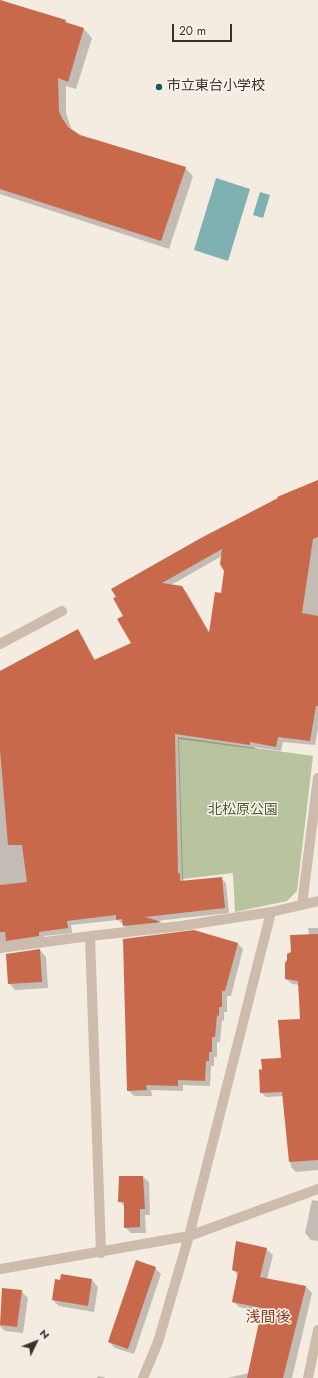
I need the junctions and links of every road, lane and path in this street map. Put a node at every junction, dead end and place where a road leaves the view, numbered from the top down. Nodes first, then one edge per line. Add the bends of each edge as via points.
1 (62, 611) dead end
2 (0, 644) edge
3 (318, 778) edge
4 (318, 901) edge
5 (302, 905) junction
6 (271, 912) junction
7 (90, 936) junction
8 (0, 948) edge
9 (318, 1189) edge
10 (189, 1236) junction
11 (101, 1253) junction
12 (0, 1269) edge
13 (318, 1330) edge
14 (143, 1378) edge
15 (308, 1378) edge

1 - 2 street
3 - 5 street
4 - 5 street
5 - 6 street
6 - 7 street
6 - 10 street
7 - 8 street
7 - 11 street
9 - 10 street
10 - 11 street
10 - 14 street via 158,1342
11 - 12 street
13 - 15 street

